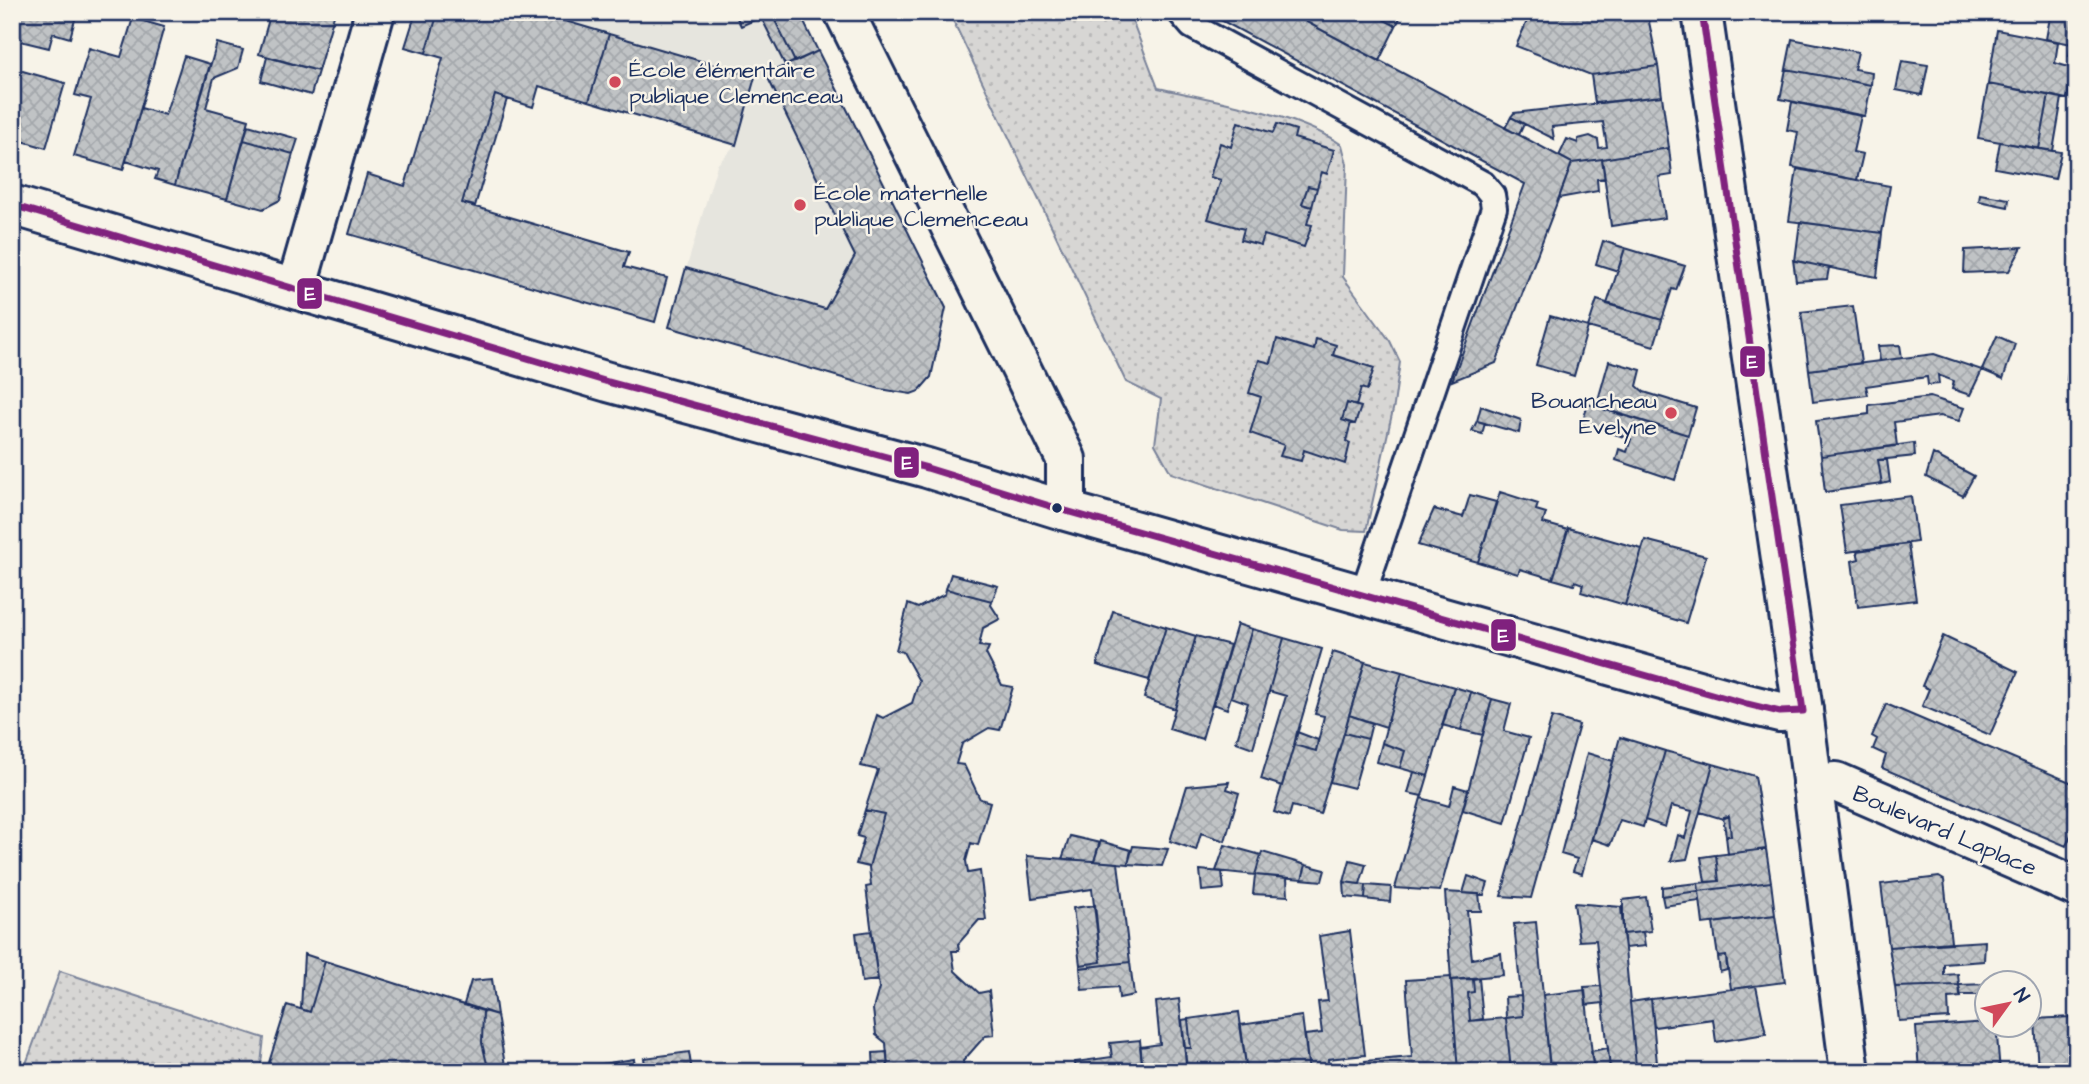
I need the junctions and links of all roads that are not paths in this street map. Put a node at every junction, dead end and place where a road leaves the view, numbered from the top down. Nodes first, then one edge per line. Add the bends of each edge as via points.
1 (375, 12) edge
2 (844, 12) edge
3 (1180, 12) edge
4 (1702, 12) edge
5 (12, 205) edge
6 (296, 289) junction
7 (1066, 511) junction
8 (1363, 594) junction
9 (1803, 711) junction
10 (1812, 784) junction
11 (2077, 887) edge
12 (1847, 1071) edge

1 - 6 street
2 - 7 street via 1066,459
3 - 8 lane via 1192,26 1483,184 1492,195 1494,208
4 - 9 street
5 - 6 street
6 - 7 street
7 - 8 street
8 - 9 street via 1747,704 1780,712
9 - 10 street
10 - 11 street, Boulevard Laplace via 1836,782
10 - 12 street

